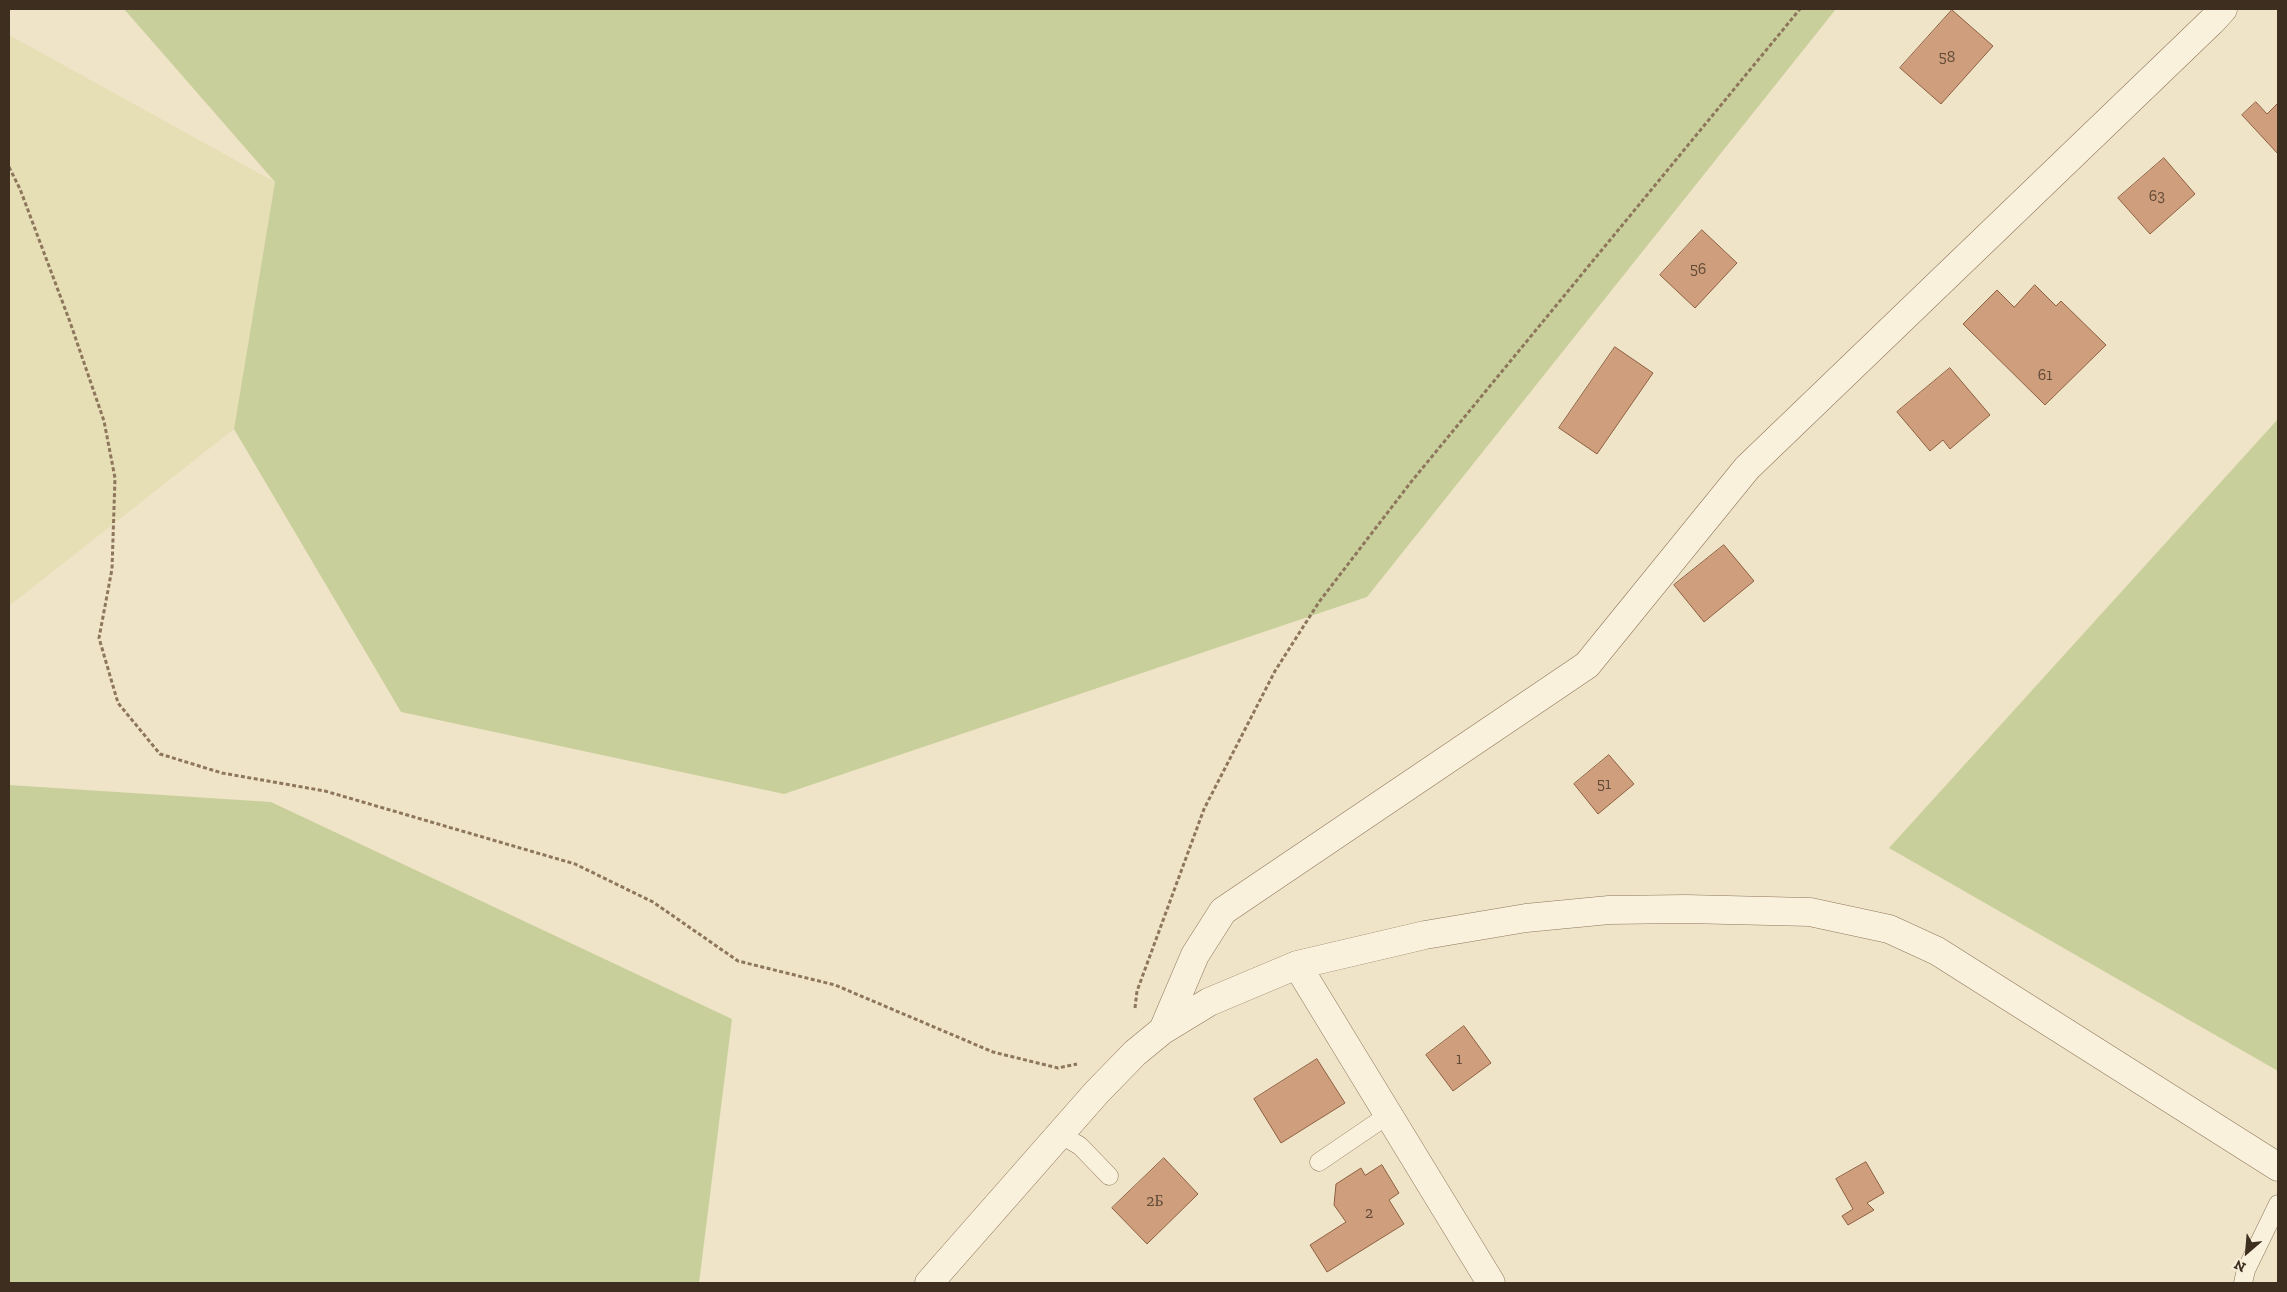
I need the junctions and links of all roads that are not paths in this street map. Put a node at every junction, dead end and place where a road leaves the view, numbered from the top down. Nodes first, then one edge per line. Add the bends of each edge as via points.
1 (2223, 9) edge
2 (1298, 965) junction
3 (1163, 1030) junction
4 (1388, 1115) junction
5 (1060, 1134) junction
6 (1319, 1162) dead end
7 (2278, 1167) edge
8 (1109, 1176) dead end
9 (2278, 1204) edge
10 (928, 1283) edge
11 (1491, 1283) edge
12 (2243, 1283) edge

1 - 3 street via 1747,468 1587,665 1223,911 1195,956
2 - 3 street via 1209,1002
2 - 4 street
2 - 7 street via 1425,935 1526,918 1609,910 1810,912 1889,929 1937,951
3 - 5 street via 1135,1053
4 - 6 lane
4 - 11 street
5 - 8 lane via 1080,1146
5 - 10 street
9 - 12 lane via 2246,1270

